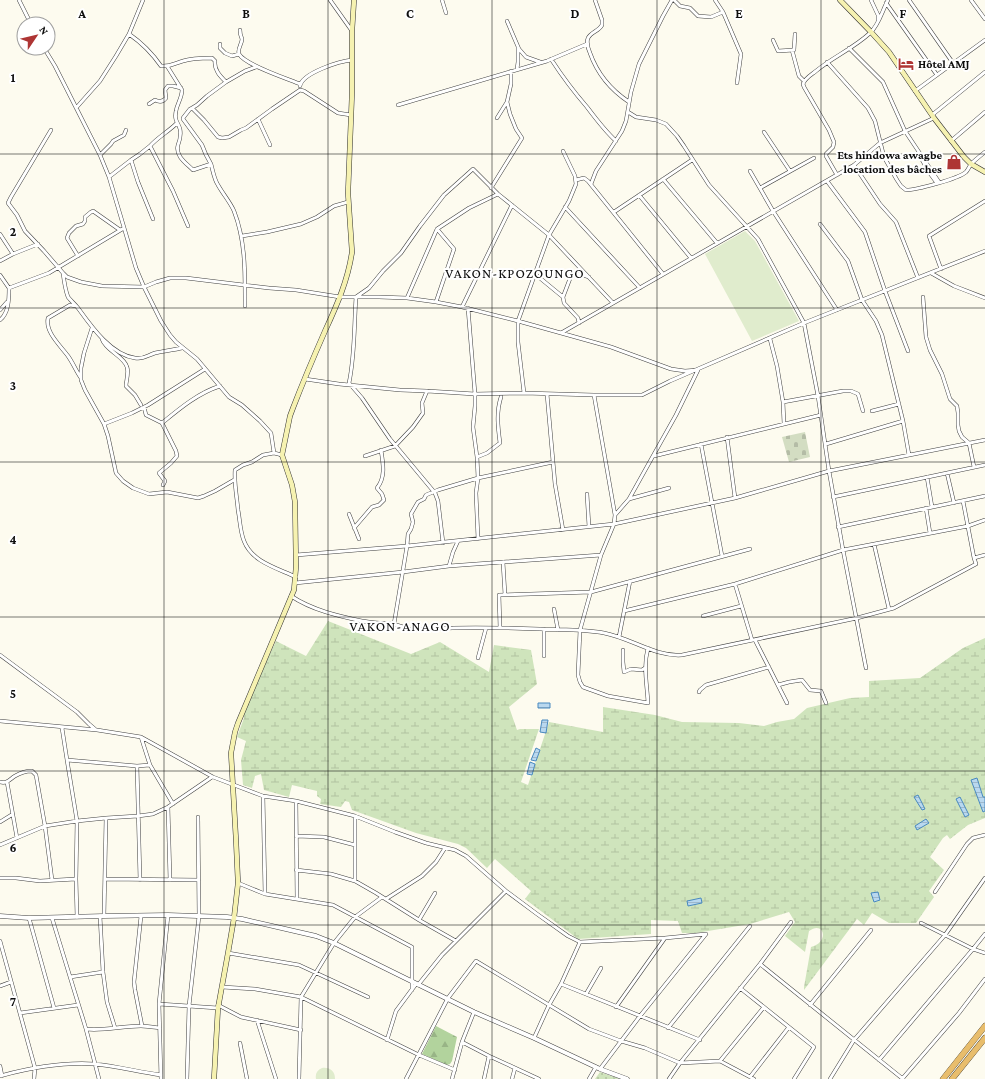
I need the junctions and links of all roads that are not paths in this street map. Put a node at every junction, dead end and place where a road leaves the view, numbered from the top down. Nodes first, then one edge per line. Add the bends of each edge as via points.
1 (19, 0) edge
2 (143, 0) edge
3 (330, 0) edge
4 (354, 0) edge
5 (442, 0) edge
6 (595, 0) edge
7 (673, 0) edge
8 (715, 0) edge
9 (840, 0) edge
10 (871, 0) edge
11 (909, 0) edge
12 (971, 0) edge
13 (887, 1) edge
14 (723, 12) junction
15 (446, 13) dead end
16 (27, 16) edge
17 (985, 19) edge
18 (507, 21) dead end
19 (878, 22) junction
20 (240, 30) dead end
21 (352, 31) junction
22 (871, 32) junction
23 (129, 34) junction
24 (795, 34) dead end
25 (773, 40) dead end
26 (985, 40) edge
27 (220, 44) dead end
28 (587, 44) junction
29 (518, 47) junction
30 (850, 48) junction
31 (792, 50) junction
32 (205, 54) dead end
33 (239, 54) junction
34 (49, 56) edge
35 (209, 58) junction
36 (551, 59) junction
37 (352, 60) junction
38 (542, 62) junction
39 (827, 62) junction
40 (953, 63) junction
41 (166, 66) junction
42 (256, 67) junction
43 (517, 69) junction
44 (511, 71) junction
45 (985, 72) edge
46 (937, 75) junction
47 (804, 81) junction
48 (226, 82) junction
49 (737, 83) dead end
50 (300, 84) junction
51 (181, 88) junction
52 (300, 90) junction
53 (915, 91) junction
54 (507, 102) junction
55 (629, 102) junction
56 (149, 104) dead end
57 (398, 105) dead end
58 (76, 108) junction
59 (192, 108) junction
60 (628, 112) junction
61 (985, 112) edge
62 (351, 115) junction
63 (933, 116) junction
64 (497, 118) dead end
65 (258, 119) junction
66 (177, 123) junction
67 (51, 130) dead end
68 (126, 130) dead end
69 (764, 132) dead end
70 (904, 132) junction
71 (616, 140) junction
72 (951, 141) junction
73 (880, 143) junction
74 (270, 145) dead end
75 (150, 146) junction
76 (563, 151) dead end
77 (985, 152) edge
78 (100, 155) junction
79 (814, 158) dead end
80 (131, 160) junction
81 (692, 160) junction
82 (211, 164) junction
83 (971, 164) junction
84 (854, 165) junction
85 (750, 171) dead end
86 (790, 172) junction
87 (985, 172) edge
88 (837, 175) junction
89 (110, 177) junction
90 (663, 179) junction
91 (576, 180) junction
92 (827, 181) junction
93 (938, 183) junction
94 (591, 184) junction
95 (491, 188) junction
96 (760, 188) junction
97 (498, 194) junction
98 (639, 195) junction
99 (985, 201) edge
100 (348, 202) junction
101 (512, 205) junction
102 (566, 207) junction
103 (774, 211) junction
104 (614, 212) junction
105 (153, 219) dead end
106 (820, 224) dead end
107 (188, 226) dead end
108 (747, 226) junction
109 (124, 228) junction
110 (437, 229) junction
111 (120, 230) junction
112 (242, 236) junction
113 (549, 236) junction
114 (1, 237) edge
115 (717, 243) junction
116 (38, 244) junction
117 (985, 251) edge
118 (13, 254) junction
119 (78, 256) junction
120 (691, 258) junction
121 (0, 261) edge
122 (58, 268) junction
123 (941, 269) junction
124 (931, 272) junction
125 (63, 273) junction
126 (535, 274) junction
127 (663, 274) junction
128 (0, 277) edge
129 (589, 277) junction
130 (918, 278) junction
131 (245, 284) junction
132 (144, 287) junction
133 (9, 288) junction
134 (640, 288) junction
135 (885, 291) junction
136 (340, 297) junction
137 (563, 297) junction
138 (923, 297) dead end
139 (356, 298) junction
140 (407, 298) junction
141 (985, 298) edge
142 (862, 300) junction
143 (9, 301) junction
144 (436, 302) junction
145 (613, 303) junction
146 (76, 306) junction
147 (245, 306) dead end
148 (462, 307) junction
149 (468, 308) junction
150 (0, 310) edge
151 (837, 310) junction
152 (0, 320) edge
153 (518, 321) junction
154 (579, 323) junction
155 (804, 324) junction
156 (92, 328) junction
157 (561, 333) junction
158 (102, 337) junction
159 (770, 338) junction
160 (182, 348) junction
161 (908, 350) dead end
162 (205, 369) junction
163 (698, 370) junction
164 (305, 379) junction
165 (81, 380) junction
166 (350, 385) junction
167 (220, 386) junction
168 (427, 391) junction
169 (524, 393) junction
170 (475, 394) junction
171 (547, 394) junction
172 (594, 395) junction
173 (818, 396) junction
174 (501, 397) dead end
175 (783, 402) junction
176 (899, 404) junction
177 (142, 406) junction
178 (863, 411) dead end
179 (872, 411) dead end
180 (821, 415) junction
181 (904, 421) junction
182 (104, 424) junction
183 (162, 424) junction
184 (784, 424) junction
185 (727, 437) junction
186 (985, 440) edge
187 (969, 443) junction
188 (702, 444) junction
189 (826, 444) junction
190 (395, 446) junction
191 (381, 450) junction
192 (274, 453) junction
193 (282, 455) junction
194 (909, 455) junction
195 (365, 456) dead end
196 (653, 456) junction
197 (477, 457) junction
198 (553, 462) junction
199 (985, 465) edge
200 (974, 467) junction
201 (829, 471) junction
202 (947, 473) junction
203 (927, 477) junction
204 (478, 478) junction
205 (234, 480) junction
206 (163, 485) dead end
207 (669, 488) dead end
208 (434, 491) junction
209 (587, 494) dead end
210 (985, 496) edge
211 (834, 497) junction
212 (735, 498) junction
213 (629, 499) junction
214 (963, 501) junction
215 (954, 502) junction
216 (712, 503) junction
217 (932, 507) junction
218 (926, 508) junction
219 (349, 514) dead end
220 (615, 515) junction
221 (985, 520) edge
222 (614, 524) junction
223 (968, 526) junction
224 (589, 527) junction
225 (838, 527) junction
226 (354, 528) junction
227 (563, 530) junction
228 (930, 533) junction
229 (359, 539) dead end
230 (478, 539) junction
231 (458, 541) junction
232 (443, 542) junction
233 (874, 544) junction
234 (407, 546) junction
235 (750, 549) dead end
236 (843, 550) junction
237 (296, 555) junction
238 (601, 555) junction
239 (985, 555) edge
240 (722, 556) junction
241 (974, 558) junction
242 (503, 562) junction
243 (449, 566) junction
244 (403, 572) junction
245 (296, 577) junction
246 (630, 581) junction
247 (295, 583) junction
248 (735, 584) junction
249 (591, 592) junction
250 (505, 595) junction
251 (291, 596) junction
252 (741, 606) junction
253 (554, 609) dead end
254 (889, 609) junction
255 (624, 611) junction
256 (703, 616) dead end
257 (857, 618) junction
258 (394, 624) junction
259 (486, 628) junction
260 (500, 628) junction
261 (544, 629) junction
262 (558, 630) junction
263 (580, 630) junction
264 (619, 637) junction
265 (753, 640) junction
266 (648, 648) junction
267 (623, 650) dead end
268 (0, 655) edge
269 (544, 656) dead end
270 (4, 658) junction
271 (478, 658) dead end
272 (0, 660) edge
273 (769, 667) junction
274 (645, 668) junction
275 (866, 668) dead end
276 (778, 685) junction
277 (699, 692) dead end
278 (787, 703) dead end
279 (826, 703) dead end
280 (0, 722) edge
281 (62, 728) junction
282 (97, 730) junction
283 (141, 737) junction
284 (67, 760) junction
285 (150, 765) junction
286 (137, 766) junction
287 (212, 777) junction
288 (0, 782) edge
289 (7, 782) junction
290 (233, 785) junction
291 (262, 796) junction
292 (296, 801) junction
293 (173, 804) junction
294 (168, 807) junction
295 (12, 814) junction
296 (138, 816) junction
297 (356, 816) junction
298 (198, 817) dead end
299 (106, 818) junction
300 (77, 821) junction
301 (0, 822) edge
302 (45, 826) junction
303 (985, 835) edge
304 (296, 836) junction
305 (17, 838) junction
306 (0, 845) edge
307 (355, 845) junction
308 (445, 848) junction
309 (296, 870) junction
310 (0, 878) edge
311 (105, 879) junction
312 (52, 880) junction
313 (76, 880) junction
314 (140, 880) junction
315 (170, 880) junction
316 (199, 880) junction
317 (984, 880) edge
318 (355, 881) junction
319 (238, 883) junction
320 (506, 891) junction
321 (935, 892) dead end
322 (435, 893) dead end
323 (265, 894) junction
324 (382, 897) junction
325 (297, 899) junction
326 (386, 899) junction
327 (168, 915) junction
328 (0, 916) edge
329 (102, 916) junction
330 (141, 916) junction
331 (199, 916) junction
332 (77, 917) junction
333 (355, 917) junction
334 (29, 918) junction
335 (52, 918) junction
336 (234, 918) junction
337 (419, 920) junction
338 (792, 922) dead end
339 (921, 923) dead end
340 (750, 926) dead end
341 (871, 930) dead end
342 (985, 934) edge
343 (945, 935) junction
344 (665, 938) junction
345 (0, 941) edge
346 (456, 941) junction
347 (580, 942) junction
348 (334, 943) junction
349 (974, 949) junction
350 (228, 953) junction
351 (985, 953) edge
352 (6, 961) junction
353 (0, 962) edge
354 (760, 964) junction
355 (601, 968) dead end
356 (103, 972) junction
357 (317, 973) junction
358 (70, 977) junction
359 (985, 979) edge
360 (412, 981) junction
361 (11, 982) junction
362 (417, 984) junction
363 (561, 984) junction
364 (0, 986) edge
365 (222, 987) junction
366 (740, 988) junction
367 (412, 990) junction
368 (586, 994) junction
369 (301, 997) junction
370 (368, 997) dead end
371 (448, 998) junction
372 (159, 1004) junction
373 (78, 1005) junction
374 (550, 1005) junction
375 (810, 1005) junction
376 (189, 1006) junction
377 (218, 1007) junction
378 (616, 1007) junction
379 (764, 1007) junction
380 (54, 1008) junction
381 (474, 1012) junction
382 (20, 1013) junction
383 (640, 1016) junction
384 (257, 1020) junction
385 (142, 1026) junction
386 (985, 1026) edge
387 (789, 1027) junction
388 (115, 1028) junction
389 (160, 1028) junction
390 (668, 1028) junction
391 (86, 1029) junction
392 (301, 1030) junction
393 (534, 1038) junction
394 (985, 1038) edge
395 (387, 1040) junction
396 (700, 1040) junction
397 (854, 1040) junction
398 (621, 1041) junction
399 (462, 1042) junction
400 (240, 1043) dead end
401 (419, 1055) junction
402 (489, 1056) junction
403 (879, 1060) junction
404 (720, 1061) junction
405 (680, 1063) junction
406 (95, 1064) junction
407 (0, 1066) edge
408 (35, 1068) junction
409 (515, 1068) junction
410 (598, 1068) junction
411 (455, 1070) junction
412 (1, 1076) edge
413 (161, 1077) edge
414 (750, 1077) junction
415 (795, 1077) edge
416 (34, 1079) edge
417 (99, 1079) edge
418 (186, 1079) edge
419 (214, 1079) edge
420 (247, 1079) edge
421 (276, 1079) edge
422 (299, 1079) edge
423 (406, 1079) edge
424 (452, 1079) edge
425 (484, 1079) edge
426 (512, 1079) edge
427 (540, 1079) edge
428 (589, 1079) edge
429 (627, 1079) edge
430 (669, 1079) edge
431 (754, 1079) edge
432 (800, 1079) edge
433 (830, 1079) edge
434 (902, 1079) edge
435 (943, 1079) edge
436 (952, 1079) edge

1 - 16 street
2 - 23 street
3 - 21 street
4 - 21 main road
5 - 15 street
6 - 28 street via 602,26 591,34
7 - 14 street via 680,6 690,8 698,16 711,17
7 - 55 street via 639,64
8 - 14 street
9 - 22 main road
10 - 19 street via 878,15
11 - 40 street
12 - 17 street
13 - 19 street
13 - 46 street
14 - 49 street via 741,54
18 - 29 street
19 - 22 street
20 - 33 street via 242,39
21 - 37 main road
22 - 30 street
22 - 53 main road via 889,52
23 - 41 street via 140,42 161,66
23 - 58 street via 100,81
24 - 31 street
25 - 31 street via 778,51
26 - 40 street
27 - 33 street via 225,53 232,56
28 - 36 street
28 - 55 street via 601,75
29 - 38 street via 526,57
29 - 43 street
30 - 39 street
30 - 70 street via 883,82
31 - 47 street via 799,76
32 - 35 street
33 - 42 street
34 - 58 street
35 - 41 street via 192,59
35 - 48 street via 214,60 216,69
36 - 38 street
36 - 71 street via 607,133
37 - 50 street via 312,74
37 - 62 main road
38 - 43 street
39 - 47 street
39 - 73 street via 868,108 875,121
40 - 46 street
41 - 51 street
42 - 48 street
42 - 50 street
43 - 44 street
44 - 54 street
44 - 57 street
45 - 63 street
46 - 53 street
47 - 88 street via 804,87 834,142 834,147 826,156
48 - 59 street
50 - 52 street
51 - 56 street via 168,86 164,100 155,100
51 - 66 street via 182,93 175,116
52 - 62 street via 338,113
52 - 65 street
53 - 63 main road
54 - 64 street
54 - 95 street via 516,129 522,138
55 - 60 street
58 - 78 street
59 - 65 street via 218,137 222,138 229,137
59 - 82 street via 183,119 202,145
60 - 71 street
60 - 81 street via 636,117 666,124 681,141
61 - 72 street
62 - 100 main road
63 - 70 street
63 - 72 main road
65 - 74 street
66 - 75 street
66 - 82 street via 180,129 177,148 182,161 193,170
67 - 116 street via 8,203 25,231
68 - 78 street via 124,135 113,141
69 - 86 street
70 - 73 street
70 - 93 street
71 - 94 street via 596,171
72 - 83 main road
73 - 84 street
73 - 93 street via 884,157 906,190
75 - 80 street
75 - 107 street
76 - 91 street
77 - 83 street
78 - 89 street
79 - 86 street
80 - 89 street
80 - 105 street
81 - 90 street
81 - 108 street via 709,185
82 - 112 street via 217,184 233,210
83 - 87 main road
83 - 93 street via 963,174
84 - 88 street
84 - 130 street via 880,204 896,222
85 - 96 street
86 - 96 street
88 - 92 street
89 - 109 street
90 - 98 street
90 - 115 street
91 - 94 street via 584,178
91 - 102 street
92 - 103 street
92 - 135 street via 865,232
94 - 104 street
95 - 97 street
95 - 139 street via 473,169 444,195 401,253 369,288
96 - 103 street
97 - 101 street
97 - 110 street via 469,208
98 - 104 street
98 - 120 street
99 - 123 street via 929,236
100 - 112 street via 334,206 317,218 301,224
100 - 136 main road via 352,252
101 - 113 street
101 - 148 street
102 - 113 street
102 - 134 street
103 - 108 street
103 - 151 street
104 - 127 street
106 - 142 street via 848,261
108 - 115 street
108 - 155 street via 758,239
109 - 111 street
109 - 132 street
110 - 140 street
110 - 144 street via 454,249
111 - 119 street
111 - 119 street via 91,212 85,217 83,224 76,226 67,238
112 - 131 street
113 - 126 street
113 - 129 street
114 - 118 street
115 - 120 street
116 - 118 street
116 - 122 street
117 - 123 street
118 - 121 street
119 - 122 street
120 - 127 street
122 - 125 street
122 - 133 street
123 - 124 street
124 - 130 street
124 - 141 street via 954,286
125 - 132 street via 67,277 102,286
125 - 146 street via 65,288
126 - 137 street
126 - 153 street
127 - 134 street
128 - 133 street
129 - 137 street via 580,274 571,276
129 - 145 street
130 - 135 street
131 - 132 street via 170,278
131 - 136 street
131 - 147 street
132 - 160 street via 170,335
133 - 143 street
134 - 145 street
135 - 142 street
135 - 161 street
136 - 139 street
136 - 164 main road
137 - 154 street via 564,303 578,318
138 - 187 street via 926,337 930,350 942,374 950,399 957,406 958,425 962,437
139 - 140 street
139 - 166 street
140 - 144 street
142 - 151 street
142 - 176 street via 882,335
143 - 150 street
143 - 152 street via 4,317
144 - 148 street
145 - 154 street
146 - 156 street
146 - 165 street via 70,305 48,318 47,323
148 - 149 street
149 - 153 street
149 - 170 street
151 - 155 street
153 - 157 street
153 - 169 street
154 - 157 street
155 - 159 street
155 - 173 street
156 - 158 street
156 - 165 street via 80,368
157 - 163 street via 611,347 671,369
158 - 160 street via 119,352 136,359
158 - 177 street via 104,344 126,364 126,386 135,394
159 - 163 street
159 - 175 street
160 - 162 street
162 - 167 street
162 - 177 street
163 - 172 street via 642,395
163 - 196 street
164 - 166 street
164 - 193 main road via 290,416
165 - 182 street
166 - 168 street
166 - 190 street
167 - 183 street via 192,400
167 - 192 street via 271,433
168 - 170 street
168 - 190 street via 422,404 423,413
169 - 170 street
169 - 171 street
170 - 197 street via 473,427
171 - 172 street
171 - 198 street
172 - 220 street
173 - 175 street
173 - 178 street via 851,391 858,394
173 - 180 street
174 - 197 street via 498,405 500,443 488,453
175 - 184 street
176 - 179 street
176 - 181 street
177 - 182 street via 132,413
177 - 183 street via 146,415
180 - 184 street
180 - 189 street
181 - 189 street
181 - 194 street
182 - 205 street via 116,473 133,488 149,494 167,492 198,498
183 - 206 street via 177,456 159,473 165,481
184 - 185 street
185 - 188 street
185 - 212 street
186 - 187 street
187 - 194 street
187 - 200 street
188 - 196 street
188 - 216 street
189 - 201 street
190 - 191 street
190 - 208 street
191 - 195 street
191 - 226 street via 384,468 377,488 384,500 379,505 372,506
192 - 193 street
192 - 205 street via 242,465 235,470
193 - 237 main road via 293,492
194 - 201 street
196 - 213 street
197 - 204 street
198 - 204 street
198 - 227 street
199 - 200 street
200 - 202 street
201 - 211 street
201 - 212 street
202 - 203 street
202 - 215 street
203 - 211 street
203 - 217 street
204 - 208 street
204 - 230 street
205 - 245 street via 241,532 250,552 260,560
207 - 213 street
208 - 232 street via 438,501
208 - 234 street via 418,502 411,514 413,522
209 - 224 street
210 - 214 street
211 - 225 street
212 - 216 street
213 - 220 street
214 - 215 street
214 - 223 street
215 - 217 street
216 - 222 street
216 - 240 street
217 - 218 street
218 - 225 street
218 - 228 street
219 - 226 street
220 - 222 street
221 - 223 street
222 - 224 street
222 - 238 street
223 - 228 street
223 - 241 street
224 - 227 street
225 - 236 street
226 - 229 street
227 - 230 street
228 - 233 street
230 - 231 street
231 - 232 street
231 - 243 street
232 - 234 street
233 - 236 street
233 - 254 street
234 - 237 street
234 - 244 street
235 - 240 street
236 - 248 street
236 - 257 street
237 - 245 main road
238 - 242 street
238 - 249 street
239 - 241 street
240 - 246 street
241 - 254 street via 976,564
242 - 243 street
242 - 250 street
243 - 244 street
244 - 247 street
244 - 258 street
245 - 247 main road
246 - 249 street
246 - 255 street
247 - 251 main road
248 - 252 street
248 - 255 street
249 - 250 street
249 - 263 street
250 - 260 street via 499,595
251 - 258 street via 306,605 363,622
251 - 290 main road via 235,732 231,753
252 - 256 street
252 - 265 street
253 - 262 street
254 - 257 street
255 - 264 street
257 - 265 street
257 - 275 street
258 - 259 street via 410,629 428,630
259 - 260 street
259 - 271 street
260 - 261 street
261 - 262 street
261 - 269 street
262 - 263 street
263 - 264 street
263 - 274 street via 578,675 583,687 608,696 648,703
264 - 266 street
265 - 266 street via 674,656
265 - 273 street
266 - 274 street
267 - 274 street via 624,672
268 - 270 street
270 - 272 street
270 - 282 street
273 - 276 street
273 - 277 street via 706,685
276 - 278 street
276 - 279 street via 802,680 810,690 821,691
280 - 281 street
281 - 282 street
281 - 284 street
282 - 283 street
283 - 285 street
283 - 287 street
284 - 286 street
284 - 300 street
285 - 286 street
285 - 293 street
286 - 296 street
287 - 290 street
287 - 293 street
288 - 289 street
289 - 295 street
289 - 302 street via 28,771 35,773
290 - 291 street
290 - 319 main road
291 - 292 street
291 - 323 street
292 - 297 street
292 - 304 street
293 - 294 street
294 - 296 street via 153,814
294 - 315 street
295 - 301 street
295 - 305 street
296 - 299 street
296 - 314 street
297 - 307 street
297 - 308 street via 402,835
298 - 316 street
299 - 300 street
299 - 311 street
300 - 302 street
300 - 313 street
302 - 305 street
302 - 312 street
303 - 321 street via 973,838 967,844
304 - 307 street via 324,837
304 - 309 street
305 - 306 street
307 - 318 street
308 - 320 street via 466,856
308 - 326 street via 422,876
309 - 318 street via 331,874
309 - 325 street
310 - 312 street
311 - 314 street
311 - 329 street
312 - 313 street
313 - 332 street
314 - 315 street
315 - 316 street
316 - 331 street
317 - 343 street
318 - 324 street
319 - 323 street
319 - 336 main road
320 - 346 street
320 - 347 street
322 - 337 street
323 - 325 street
324 - 326 street
324 - 333 street
325 - 333 street via 333,905
326 - 337 street
327 - 330 street
327 - 331 street
327 - 372 street
328 - 334 street
329 - 330 street
329 - 332 street
329 - 356 street
330 - 385 street via 134,982
331 - 336 street
331 - 376 street
332 - 335 street
333 - 348 street
333 - 360 street via 412,947
334 - 335 street
334 - 380 street
335 - 358 street
336 - 348 street via 316,936
336 - 350 main road
337 - 346 street
338 - 354 street
339 - 343 street
340 - 390 street
341 - 375 street
342 - 349 street
343 - 349 street
343 - 397 street
344 - 347 street
344 - 378 street
344 - 383 street via 706,934
345 - 352 street
346 - 362 street
347 - 363 street
348 - 357 street
348 - 360 street
349 - 351 street
349 - 403 street
350 - 357 street via 299,965
350 - 365 main road
352 - 353 street
352 - 361 street
354 - 366 street
354 - 375 street
355 - 368 street
356 - 358 street
356 - 388 street via 107,1002
357 - 369 street
357 - 370 street
358 - 373 street
359 - 434 street
360 - 362 street
360 - 367 street
361 - 364 street
361 - 382 street
362 - 367 street
362 - 371 street
363 - 368 street
363 - 374 street
365 - 369 street via 255,989
365 - 377 main road
366 - 379 street
366 - 396 street
367 - 395 street via 396,1010
368 - 378 street
369 - 392 street
369 - 395 street
371 - 374 street via 476,961
371 - 381 street
371 - 401 street
372 - 376 street
372 - 389 street
373 - 380 street
373 - 391 street
374 - 393 street
374 - 398 street via 589,1029
375 - 397 street
376 - 377 street
376 - 418 street
377 - 384 street via 241,1017
377 - 419 main road
378 - 383 street
379 - 387 street
379 - 404 street
380 - 382 street
381 - 393 street
381 - 399 street
382 - 408 street
383 - 390 street
383 - 398 street
384 - 392 street
384 - 421 street
385 - 388 street
385 - 389 street
386 - 435 highway
387 - 414 street
387 - 415 street via 814,1047
388 - 391 street
389 - 413 street
390 - 396 street
391 - 406 street
392 - 422 street
393 - 410 street
394 - 436 highway
395 - 401 street
396 - 405 street
397 - 403 street
397 - 433 street
398 - 405 street
398 - 410 street
399 - 402 street
399 - 411 street
400 - 420 street
401 - 411 street
401 - 423 street
402 - 409 street
402 - 425 street
403 - 434 street
404 - 405 street
404 - 414 street
405 - 430 street
406 - 408 street
406 - 413 street
406 - 417 street
407 - 412 street
408 - 412 street
408 - 416 street
409 - 426 street
409 - 427 street
410 - 428 street
410 - 429 street
411 - 424 street
414 - 431 street
415 - 432 street

